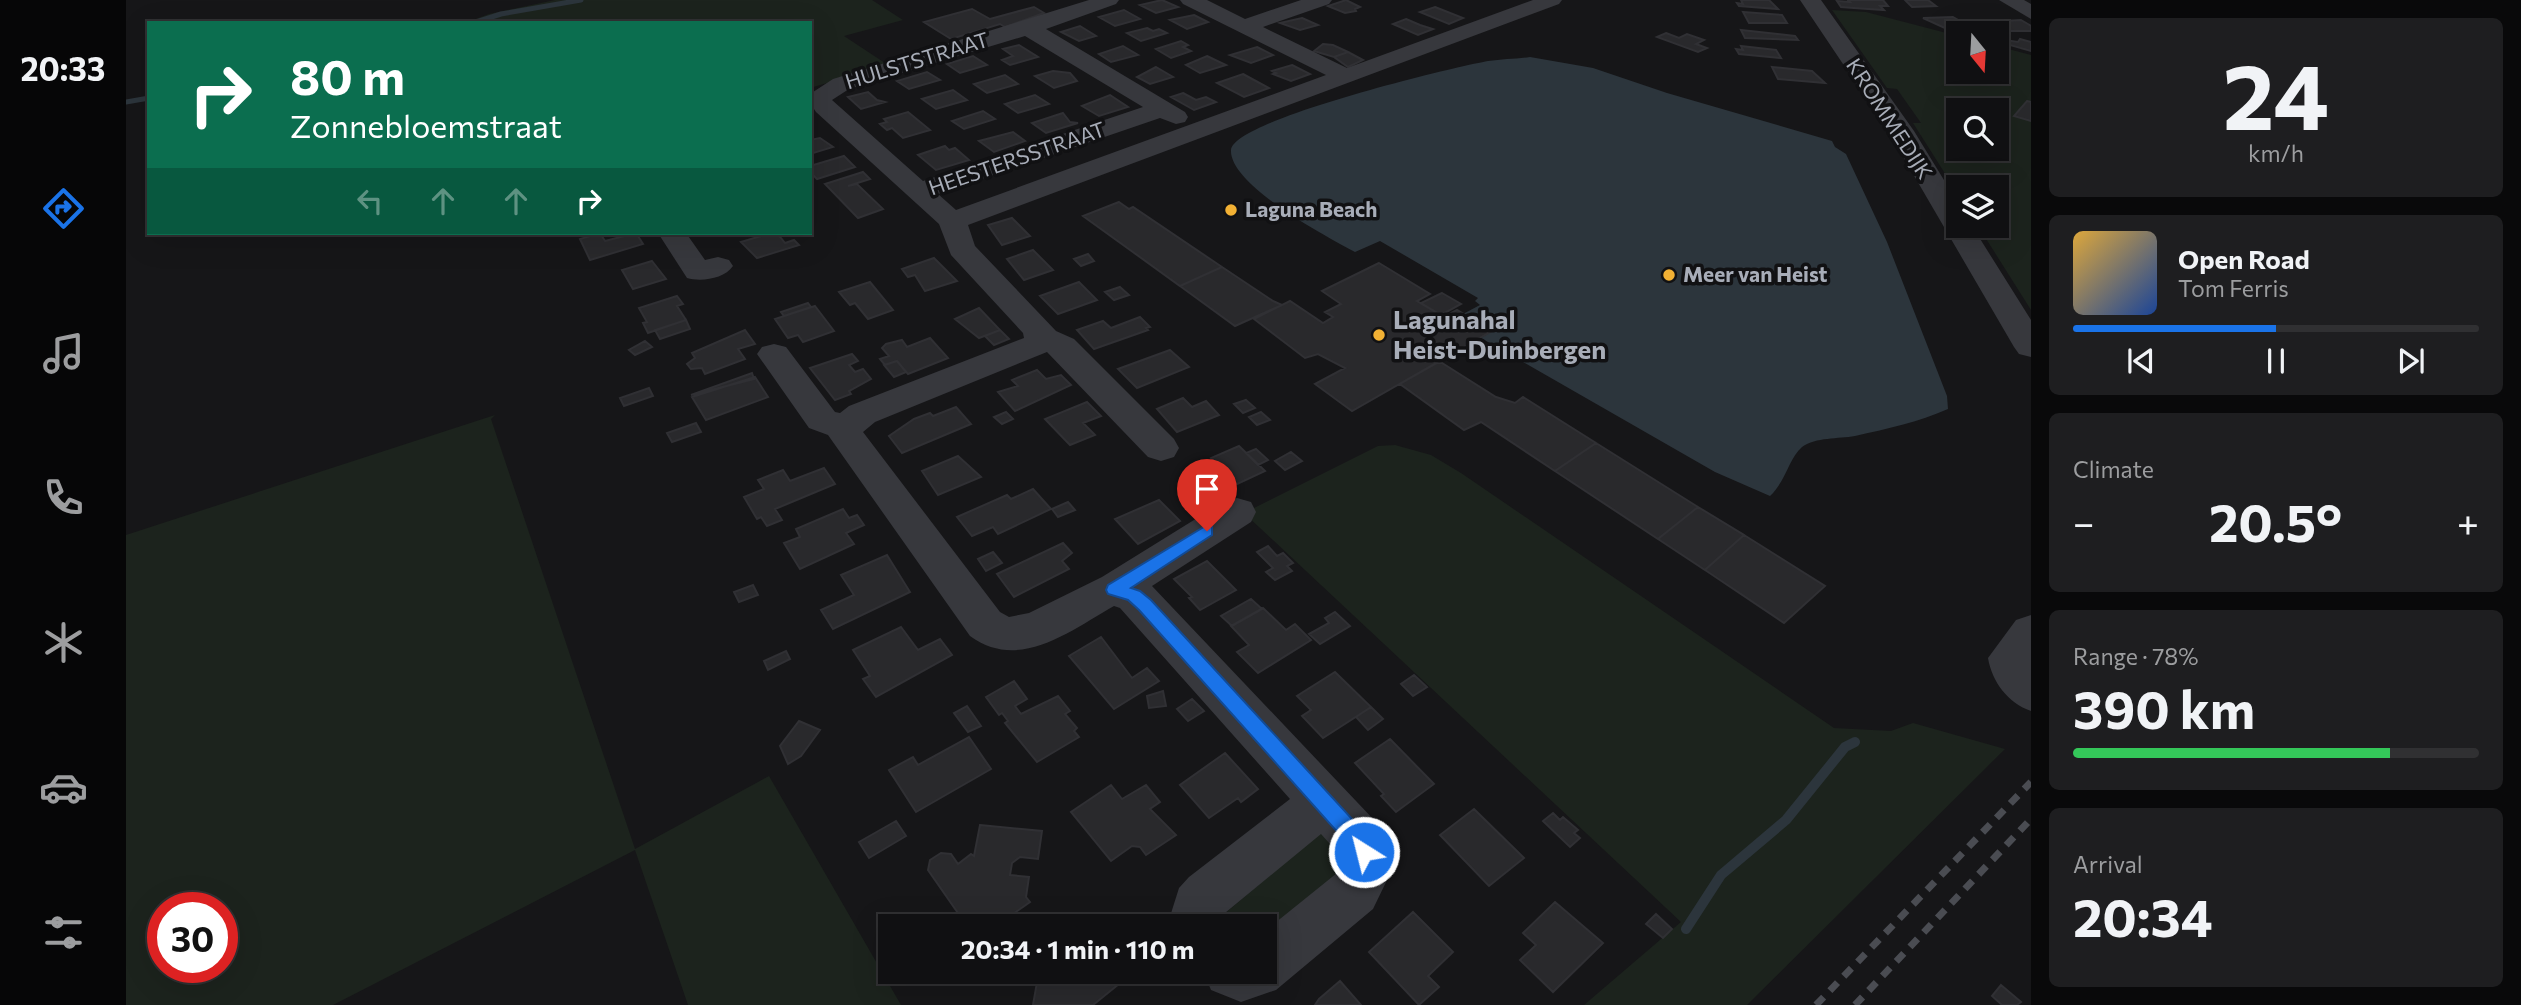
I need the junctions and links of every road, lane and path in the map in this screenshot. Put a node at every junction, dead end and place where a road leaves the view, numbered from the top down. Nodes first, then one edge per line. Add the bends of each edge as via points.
1 (1109, 0) edge
2 (1190, 0) edge
3 (1322, 0) edge
4 (1810, 0) edge
5 (2009, 0) edge
6 (1533, 2) edge
7 (2031, 13) edge
8 (1245, 26) junction
9 (1028, 29) junction
10 (1346, 76) junction
11 (1162, 109) junction
12 (838, 119) junction
13 (812, 126) edge
14 (1198, 130) junction
15 (919, 191) junction
16 (952, 221) junction
17 (673, 235) edge
18 (718, 266) dead end
19 (1041, 337) junction
20 (2031, 347) edge
21 (774, 354) dead end
22 (845, 428) junction
23 (1161, 448) dead end
24 (1237, 512) dead end
25 (1114, 590) junction
26 (2031, 632) edge
27 (2031, 692) edge
28 (1324, 802) junction
29 (1196, 914) edge
30 (1277, 957) edge

1 - 9 street, HULSTSTRAAT
2 - 8 street
3 - 8 street
4 - 20 street, KROMMEDIJK via 1901,131
5 - 7 street
6 - 10 street, HEESTERSSTRAAT
8 - 10 street
9 - 11 street
9 - 12 street, HULSTSTRAAT via 828,89 820,100
10 - 14 street, HEESTERSSTRAAT
11 - 14 street
11 - 15 street, HEESTERSSTRAAT
12 - 13 street
12 - 15 street, HULSTSTRAAT
14 - 16 street, HEESTERSSTRAAT
15 - 16 street, HEESTERSSTRAAT
16 - 19 street via 961,249
17 - 18 street via 698,272
19 - 22 street via 1031,348 862,414
19 - 23 street via 1062,346
21 - 22 street via 822,420
22 - 25 street via 846,436 977,613 997,632 1027,632
24 - 25 street
25 - 28 street via 1134,595 1145,605
26 - 27 street via 2010,659 2012,669
28 - 29 street via 1207,895
28 - 30 street via 1364,852 1367,867 1363,881

